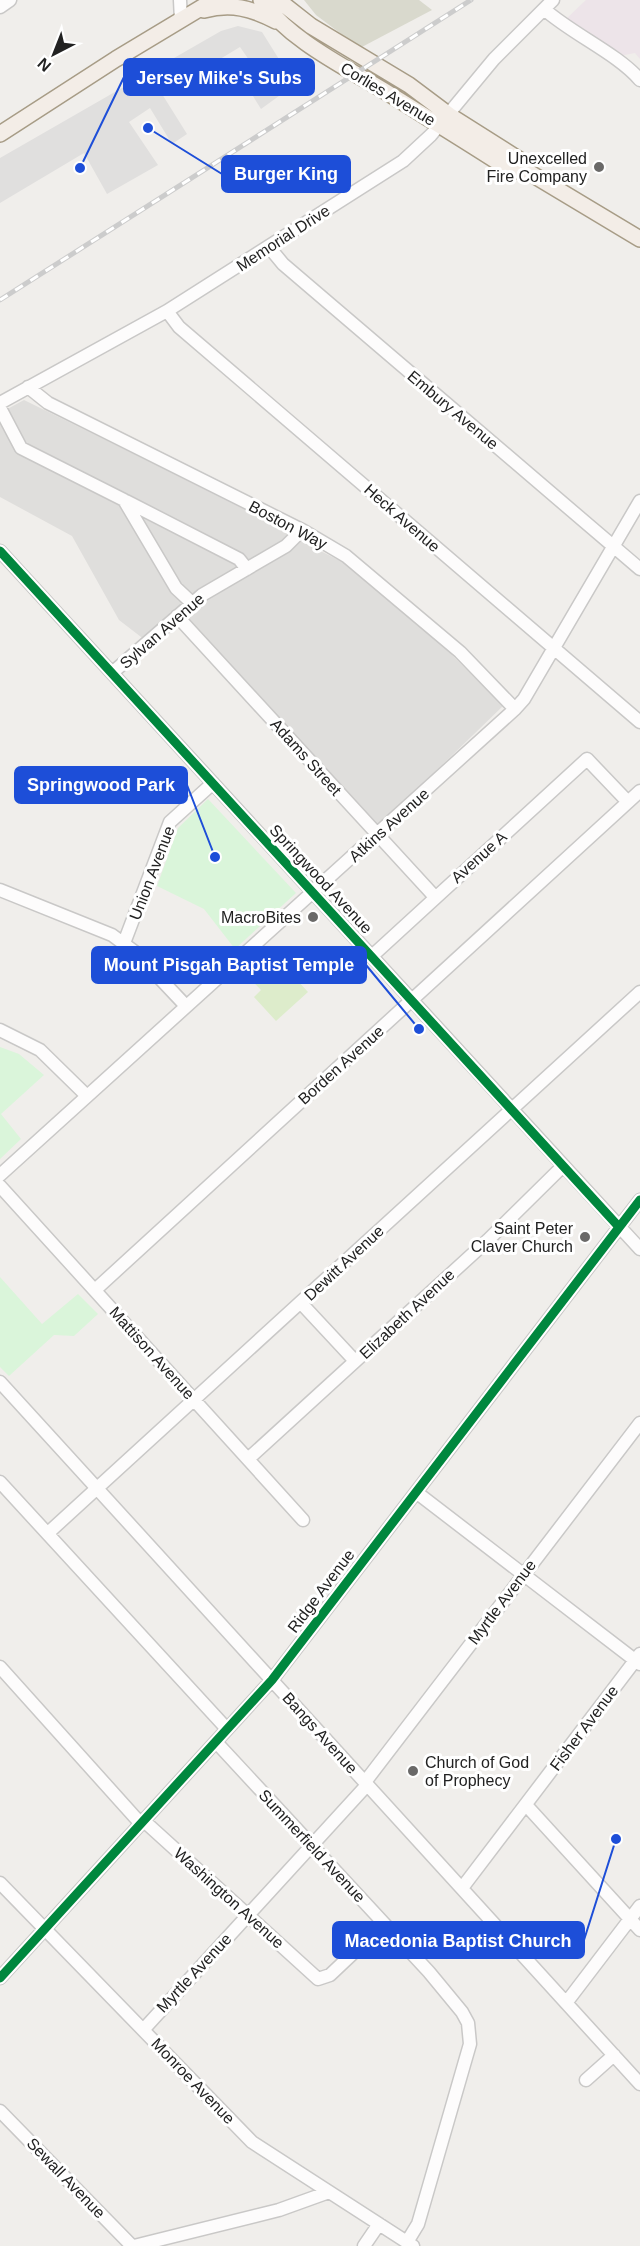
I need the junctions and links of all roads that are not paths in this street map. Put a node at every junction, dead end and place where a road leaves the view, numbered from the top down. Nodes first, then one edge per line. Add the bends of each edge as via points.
1 (10, 0) edge
2 (180, 0) edge
3 (214, 0) edge
4 (261, 0) edge
5 (278, 0) edge
6 (292, 0) edge
7 (549, 5) edge
8 (0, 6) edge
9 (186, 18) junction
10 (311, 26) junction
11 (289, 28) junction
12 (640, 80) edge
13 (444, 120) junction
14 (0, 134) edge
15 (640, 239) edge
16 (269, 247) junction
17 (167, 311) junction
18 (28, 387) junction
19 (0, 403) edge
20 (0, 408) edge
21 (124, 500) junction
22 (640, 501) edge
23 (302, 530) junction
24 (614, 546) junction
25 (0, 551) edge
26 (247, 569) junction
27 (640, 570) edge
28 (192, 603) junction
29 (177, 616) junction
30 (554, 648) junction
31 (112, 673) junction
32 (515, 709) junction
33 (640, 722) edge
34 (213, 783) junction
35 (640, 791) edge
36 (628, 802) junction
37 (377, 836) junction
38 (0, 890) edge
39 (313, 892) junction
40 (435, 897) junction
41 (124, 943) junction
42 (372, 956) junction
43 (640, 992) edge
44 (412, 1000) junction
45 (186, 1006) junction
46 (0, 1030) edge
47 (87, 1096) junction
48 (512, 1109) junction
49 (563, 1166) junction
50 (0, 1175) edge
51 (0, 1186) edge
52 (640, 1200) edge
53 (619, 1227) junction
54 (640, 1249) edge
55 (95, 1290) junction
56 (302, 1303) junction
57 (355, 1361) junction
58 (0, 1383) edge
59 (194, 1400) junction
60 (640, 1423) edge
61 (248, 1459) junction
62 (0, 1482) edge
63 (98, 1488) junction
64 (416, 1492) junction
65 (303, 1520) dead end
66 (48, 1533) junction
67 (524, 1575) junction
68 (638, 1659) edge
69 (0, 1667) edge
70 (272, 1680) junction
71 (227, 1729) junction
72 (216, 1742) junction
73 (366, 1783) junction
74 (526, 1805) junction
75 (143, 1822) junction
76 (312, 1846) junction
77 (0, 1883) edge
78 (462, 1888) junction
79 (640, 1906) edge
80 (248, 1916) junction
81 (630, 1919) junction
82 (384, 1924) junction
83 (45, 1929) junction
84 (640, 1930) edge
85 (0, 1978) edge
86 (566, 2003) junction
87 (142, 2030) junction
88 (614, 2055) junction
89 (586, 2080) dead end
90 (640, 2084) edge
91 (0, 2111) edge
92 (329, 2192) junction
93 (379, 2224) junction
94 (410, 2244) edge
95 (133, 2246) edge
96 (364, 2246) edge

1 - 8 street
2 - 9 street
3 - 9 main road
4 - 11 main road, Corlies Avenue
5 - 10 main road, Corlies Avenue
6 - 10 main road
7 - 12 street via 557,21 626,66
7 - 13 street, Memorial Drive via 494,59
9 - 11 main road via 207,9 236,6 249,8
9 - 14 main road
10 - 13 main road, Corlies Avenue via 409,85
11 - 13 main road, Corlies Avenue via 353,74
13 - 15 main road, Corlies Avenue via 520,160 525,170
13 - 16 street, Memorial Drive via 403,160
16 - 17 street, Memorial Drive
16 - 24 street, Embury Avenue via 283,264
17 - 18 street, Memorial Drive
17 - 30 street, Heck Avenue via 179,327
18 - 19 street, Memorial Drive
18 - 23 street, Boston Way via 48,403
20 - 21 street via 21,448
21 - 26 street via 239,559
21 - 28 street via 176,588
22 - 24 street, Atkins Avenue
23 - 26 street, Sylvan Avenue via 286,546
23 - 32 street, Boston Way via 368,573 472,663
24 - 27 street, Embury Avenue
24 - 30 street, Atkins Avenue
25 - 31 street, Springwood Avenue
26 - 28 street, Sylvan Avenue
28 - 29 street, Sylvan Avenue
29 - 31 street, Sylvan Avenue
29 - 37 street, Adams Street
30 - 32 street, Atkins Avenue
30 - 33 street, Heck Avenue
31 - 34 street, Springwood Avenue
32 - 37 street, Atkins Avenue
34 - 39 street, Springwood Avenue
34 - 41 street, Union Avenue via 170,822
35 - 36 street, Borden Avenue
36 - 40 street, Avenue A via 588,759
36 - 44 street, Borden Avenue
37 - 39 street, Atkins Avenue
37 - 40 street, Adams Street
38 - 41 street via 98,928
39 - 42 street, Springwood Avenue
39 - 45 street, Atkins Avenue
40 - 42 street, Avenue A
41 - 45 street
42 - 44 street, Springwood Avenue
43 - 48 street, Dewitt Avenue
44 - 48 street, Springwood Avenue
44 - 55 street, Borden Avenue
45 - 47 street, Atkins Avenue
46 - 47 street via 40,1050
47 - 50 street, Atkins Avenue
48 - 49 street, Springwood Avenue
48 - 56 street, Dewitt Avenue
49 - 53 street, Springwood Avenue
49 - 57 street, Elizabeth Avenue
51 - 55 street, Mattison Avenue
52 - 53 street, Ridge Avenue
53 - 54 street, Springwood Avenue
53 - 64 street, Ridge Avenue
55 - 59 street, Mattison Avenue
56 - 57 street
56 - 59 street, Dewitt Avenue
57 - 61 street, Elizabeth Avenue
58 - 63 street, Bangs Avenue
59 - 61 street, Mattison Avenue
59 - 63 street, Dewitt Avenue
60 - 67 street, Myrtle Avenue
61 - 65 street, Mattison Avenue
62 - 66 street
63 - 66 street, Dewitt Avenue
63 - 70 street, Bangs Avenue
64 - 67 street
64 - 70 street, Ridge Avenue
66 - 71 street
67 - 68 street
67 - 73 street, Myrtle Avenue
68 - 74 street, Fisher Avenue
69 - 75 street, Washington Avenue
70 - 71 street, Ridge Avenue
70 - 73 street, Bangs Avenue
71 - 72 street, Ridge Avenue
72 - 75 street, Ridge Avenue
72 - 76 street, Summerfield Avenue
73 - 76 street, Myrtle Avenue
73 - 78 street, Bangs Avenue
74 - 78 street, Fisher Avenue
74 - 81 street
75 - 80 street, Washington Avenue
75 - 83 street, Ridge Avenue
76 - 80 street, Myrtle Avenue
76 - 82 street, Summerfield Avenue
77 - 83 street, Monroe Avenue
78 - 86 street, Bangs Avenue
79 - 81 street
80 - 82 street, Washington Avenue via 314,1975 324,1979
80 - 87 street, Myrtle Avenue
81 - 84 street
81 - 86 street
82 - 94 street, Summerfield Avenue via 462,2012 470,2032 463,2075
83 - 85 street, Ridge Avenue
83 - 87 street, Monroe Avenue
86 - 88 street, Bangs Avenue
87 - 92 street, Monroe Avenue via 252,2142
88 - 89 street
88 - 90 street, Bangs Avenue
91 - 95 street, Sewall Avenue
92 - 93 street, Monroe Avenue
92 - 95 street via 279,2210
93 - 94 street, Monroe Avenue
93 - 96 street

